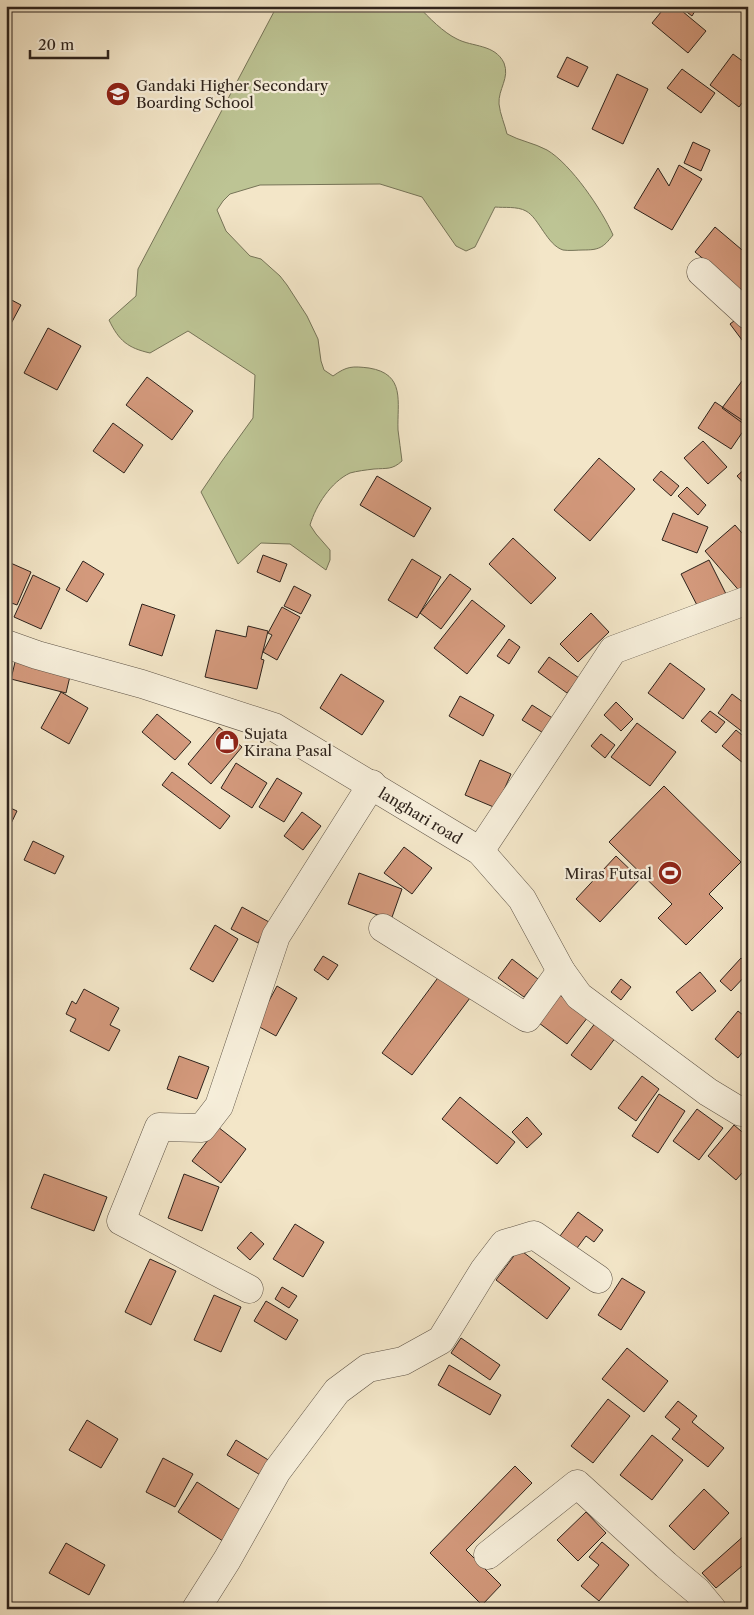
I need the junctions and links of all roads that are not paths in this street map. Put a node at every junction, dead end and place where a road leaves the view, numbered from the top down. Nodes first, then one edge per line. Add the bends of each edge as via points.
1 (701, 272) dead end
2 (748, 316) edge
3 (748, 600) edge
4 (6, 644) edge
5 (372, 784) junction
6 (480, 851) junction
7 (382, 928) dead end
8 (561, 971) junction
9 (748, 1110) edge
10 (598, 1279) dead end
11 (250, 1289) dead end
12 (488, 1555) dead end
13 (196, 1609) edge
14 (712, 1609) edge

1 - 2 street
3 - 6 street via 613,650
4 - 5 street, langhari road via 274,727
5 - 6 street, langhari road
5 - 11 street via 276,936 219,1106 202,1128 159,1127 121,1221
6 - 8 street, langhari road via 522,900
7 - 8 street via 527,1018
8 - 9 street, langhari road via 579,996 701,1086 741,1112
10 - 13 street via 534,1236 504,1244 441,1340 403,1362 368,1368 337,1391 277,1471
12 - 14 street via 577,1484 697,1591

